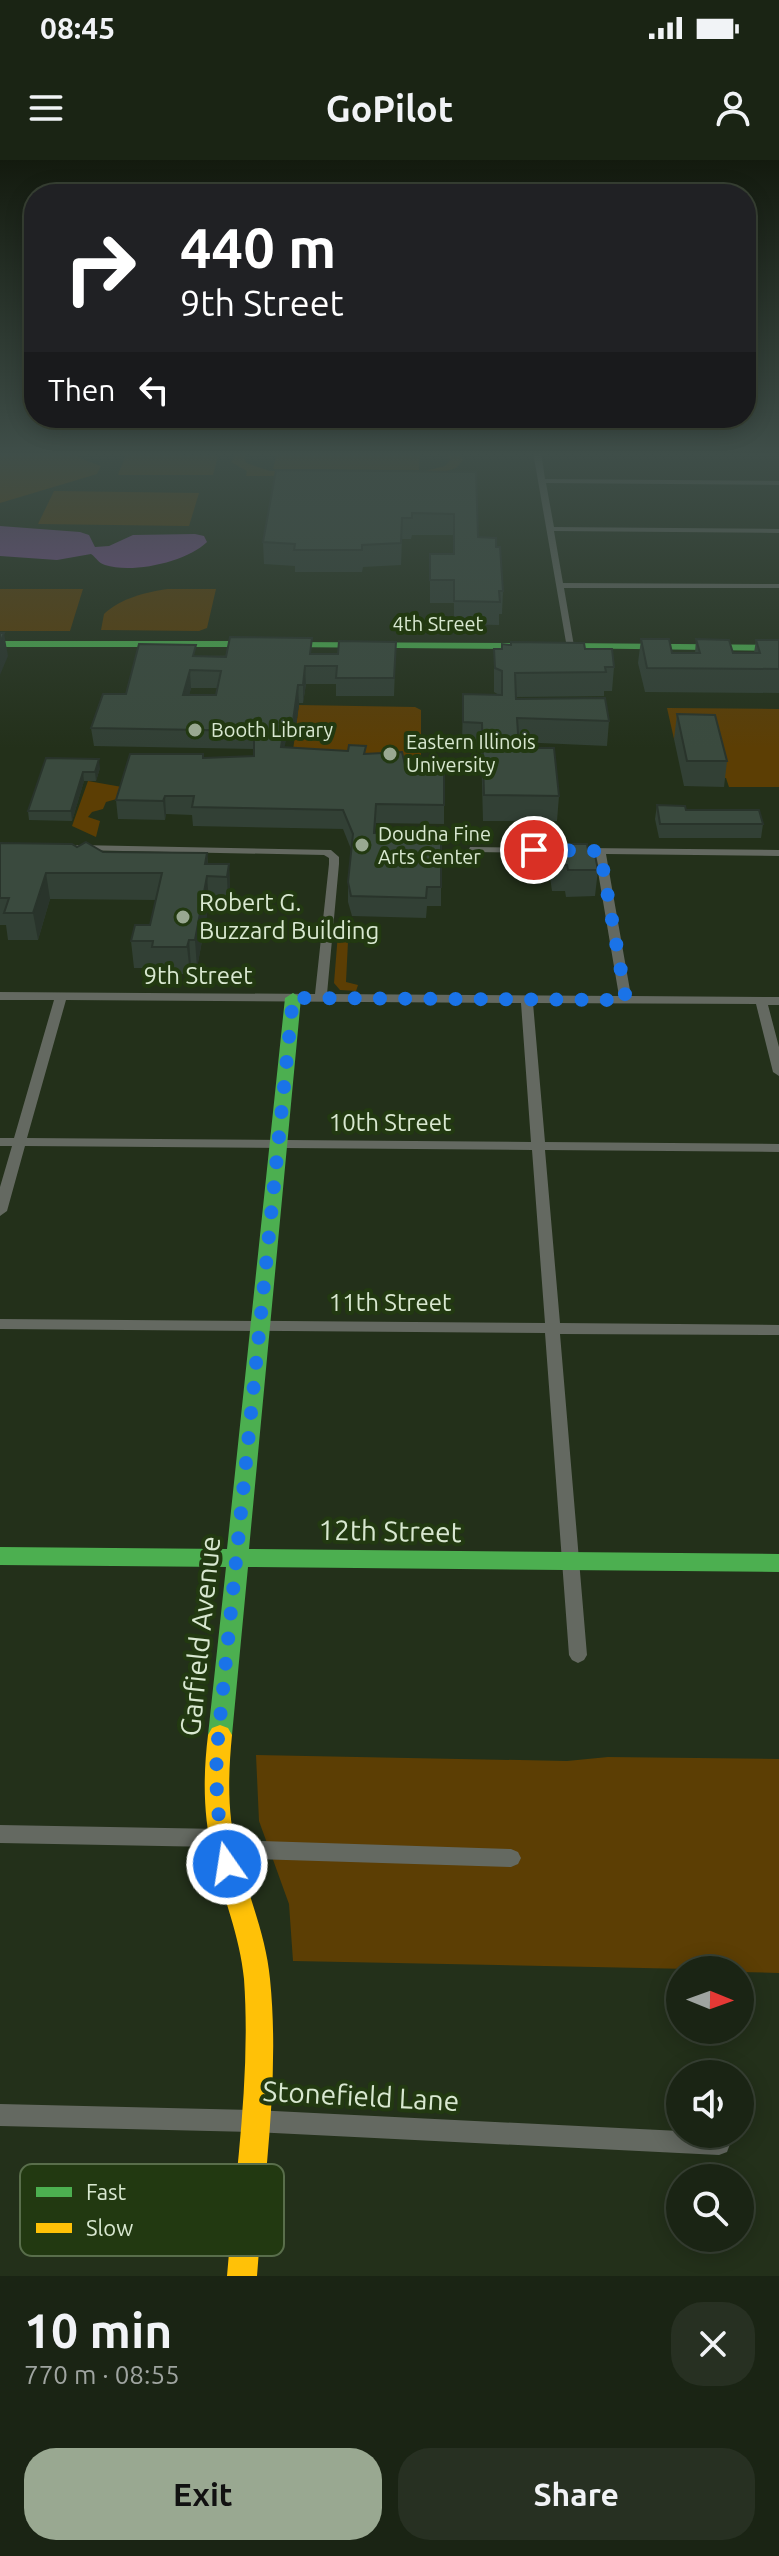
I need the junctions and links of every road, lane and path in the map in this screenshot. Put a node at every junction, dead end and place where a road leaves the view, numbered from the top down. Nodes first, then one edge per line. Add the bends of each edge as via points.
1 (554, 551) edge
2 (560, 585) junction
3 (779, 586) edge
4 (0, 644) edge
5 (570, 646) junction
6 (779, 648) edge
7 (69, 848) edge
8 (474, 849) dead end
9 (600, 851) junction
10 (779, 853) edge
11 (0, 996) edge
12 (61, 997) junction
13 (293, 998) junction
14 (321, 998) junction
15 (527, 1000) junction
16 (626, 1000) junction
17 (761, 1001) junction
18 (779, 1001) edge
19 (779, 1072) edge
20 (0, 1142) edge
21 (19, 1142) junction
22 (278, 1144) junction
23 (538, 1146) junction
24 (779, 1148) edge
25 (0, 1211) edge
26 (0, 1324) edge
27 (260, 1326) junction
28 (552, 1328) junction
29 (779, 1330) edge
30 (0, 1556) edge
31 (236, 1558) junction
32 (570, 1561) junction
33 (779, 1563) edge
34 (578, 1655) dead end
35 (0, 1834) edge
36 (222, 1844) junction
37 (511, 1858) dead end
38 (0, 2115) edge
39 (252, 2121) junction
40 (666, 2141) edge
41 (249, 2164) edge
42 (243, 2256) edge
43 (242, 2276) edge

1 - 2 street
2 - 3 street
2 - 5 street
4 - 5 street, 4th Street
5 - 6 street, 4th Street
7 - 14 street via 327,852 334,864
8 - 9 street
9 - 10 street
9 - 16 street
11 - 12 street, 9th Street
12 - 13 street, 9th Street
12 - 21 street
13 - 14 street, 9th Street
13 - 22 street, Garfield Avenue
14 - 15 street, 9th Street
15 - 16 street, 9th Street
15 - 23 street
16 - 17 street, 9th Street
17 - 18 street, 9th Street
17 - 19 street
20 - 21 street, 10th Street
21 - 22 street, 10th Street
21 - 25 street
22 - 23 street, 10th Street
22 - 27 street, Garfield Avenue
23 - 24 street, 10th Street
23 - 28 street
26 - 27 street, 11th Street
27 - 28 street, 11th Street
27 - 31 street, Garfield Avenue
28 - 29 street, 11th Street
28 - 32 street
30 - 31 street, 12th Street
31 - 32 street, 12th Street
31 - 36 street, Garfield Avenue via 216,1760
32 - 33 street, 12th Street
32 - 34 street
35 - 36 street
36 - 37 street
36 - 39 street, Garfield Avenue via 249,1930 257,1977
38 - 39 street, Stonefield Lane
39 - 40 street, Stonefield Lane
39 - 41 street, Garfield Avenue
42 - 43 street, Garfield Avenue

